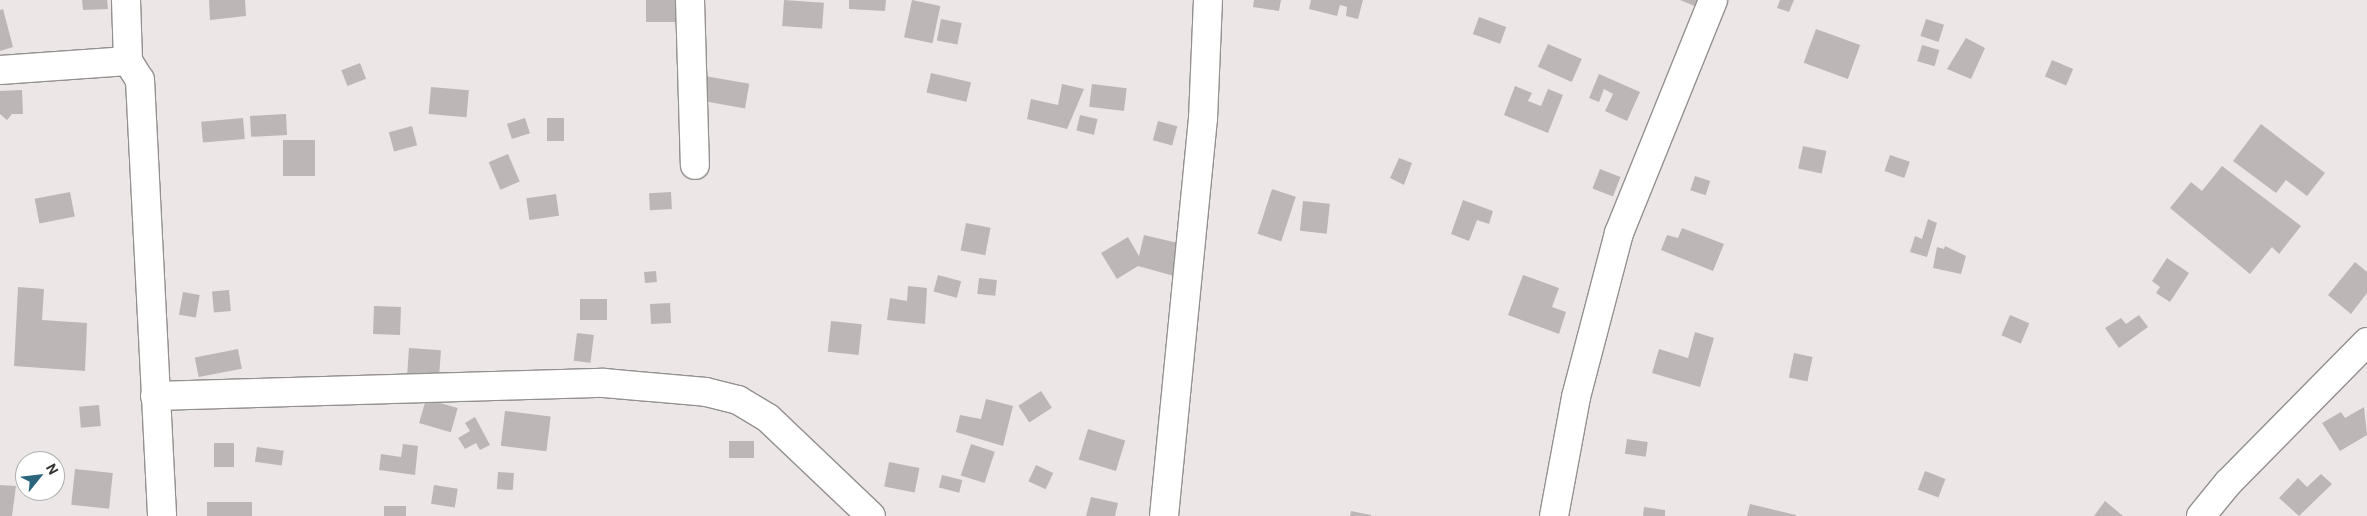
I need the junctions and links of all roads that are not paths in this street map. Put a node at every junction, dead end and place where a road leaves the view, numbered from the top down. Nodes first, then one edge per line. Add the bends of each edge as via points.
1 (126, 0) edge
2 (690, 0) edge
3 (1208, 0) edge
4 (1713, 0) edge
5 (128, 60) junction
6 (0, 70) edge
7 (695, 165) dead end
8 (2367, 342) edge
9 (155, 396) junction
10 (162, 516) edge
11 (871, 516) edge
12 (1164, 516) edge
13 (1554, 516) edge
14 (2201, 516) edge

1 - 5 street
2 - 7 street
3 - 12 street via 1203,119
4 - 13 street via 1619,233 1576,397
5 - 6 street
5 - 9 street via 140,80
8 - 14 street via 2228,483
9 - 10 street
9 - 11 street via 604,383 706,392 738,400 768,418

